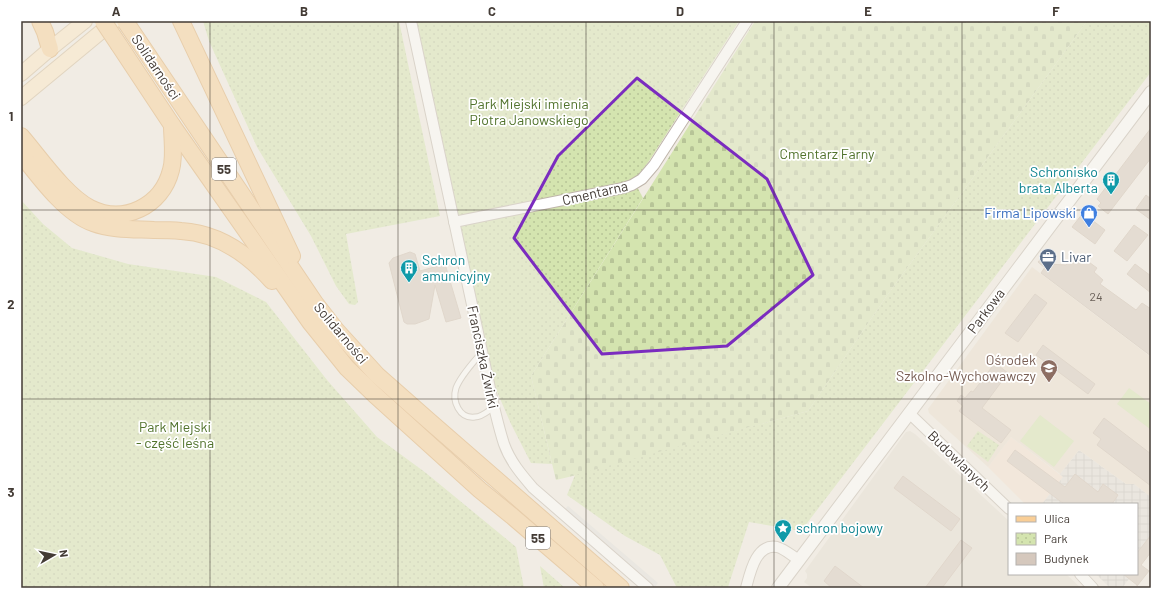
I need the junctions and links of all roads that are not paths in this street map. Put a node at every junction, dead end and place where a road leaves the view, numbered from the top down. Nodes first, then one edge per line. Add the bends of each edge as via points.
1 (40, 21) edge
2 (85, 21) edge
3 (103, 21) edge
4 (114, 21) edge
5 (125, 21) edge
6 (181, 21) edge
7 (411, 21) edge
8 (747, 21) edge
9 (50, 49) junction
10 (21, 74) edge
11 (1150, 94) edge
12 (21, 98) edge
13 (172, 125) junction
14 (21, 136) edge
15 (21, 154) edge
16 (454, 222) junction
17 (315, 303) junction
18 (310, 322) junction
19 (482, 352) junction
20 (494, 407) junction
21 (909, 413) junction
22 (1008, 508) edge
23 (798, 560) junction
24 (1081, 575) edge
25 (596, 588) edge
26 (621, 588) edge
27 (648, 588) edge
28 (746, 588) edge
29 (778, 588) edge
30 (1093, 588) edge

1 - 9 main road
2 - 9 main road
3 - 13 main road, Solidarności / 55, bridge
4 - 12 main road
5 - 17 main road, Solidarności / 55
6 - 17 main road
7 - 16 street, Franciszka Żwirki
8 - 16 street, Cmentarna via 666,148 642,179 623,188
9 - 10 main road
11 - 21 street, Parkowa
13 - 14 main road via 172,168 161,193 140,209 117,214 103,213 90,208 75,197 62,186
13 - 18 main road, Solidarności / 55
15 - 18 main road via 57,197 76,214 93,223 134,230 204,234 233,247 265,273
16 - 19 street, Franciszka Żwirki
17 - 26 main road, Solidarności / 55 via 378,375
18 - 25 main road, Solidarności / 55 via 347,368 375,395 480,490
19 - 20 street, Franciszka Żwirki
19 - 20 lane via 461,378 454,397 456,405 466,416 474,418
20 - 27 street, Franciszka Żwirki via 504,443 521,474 549,502
21 - 22 street, Budowlanych
21 - 23 street, Parkowa
23 - 28 street via 777,547 761,552 755,560
23 - 29 street, Parkowa
24 - 30 street

